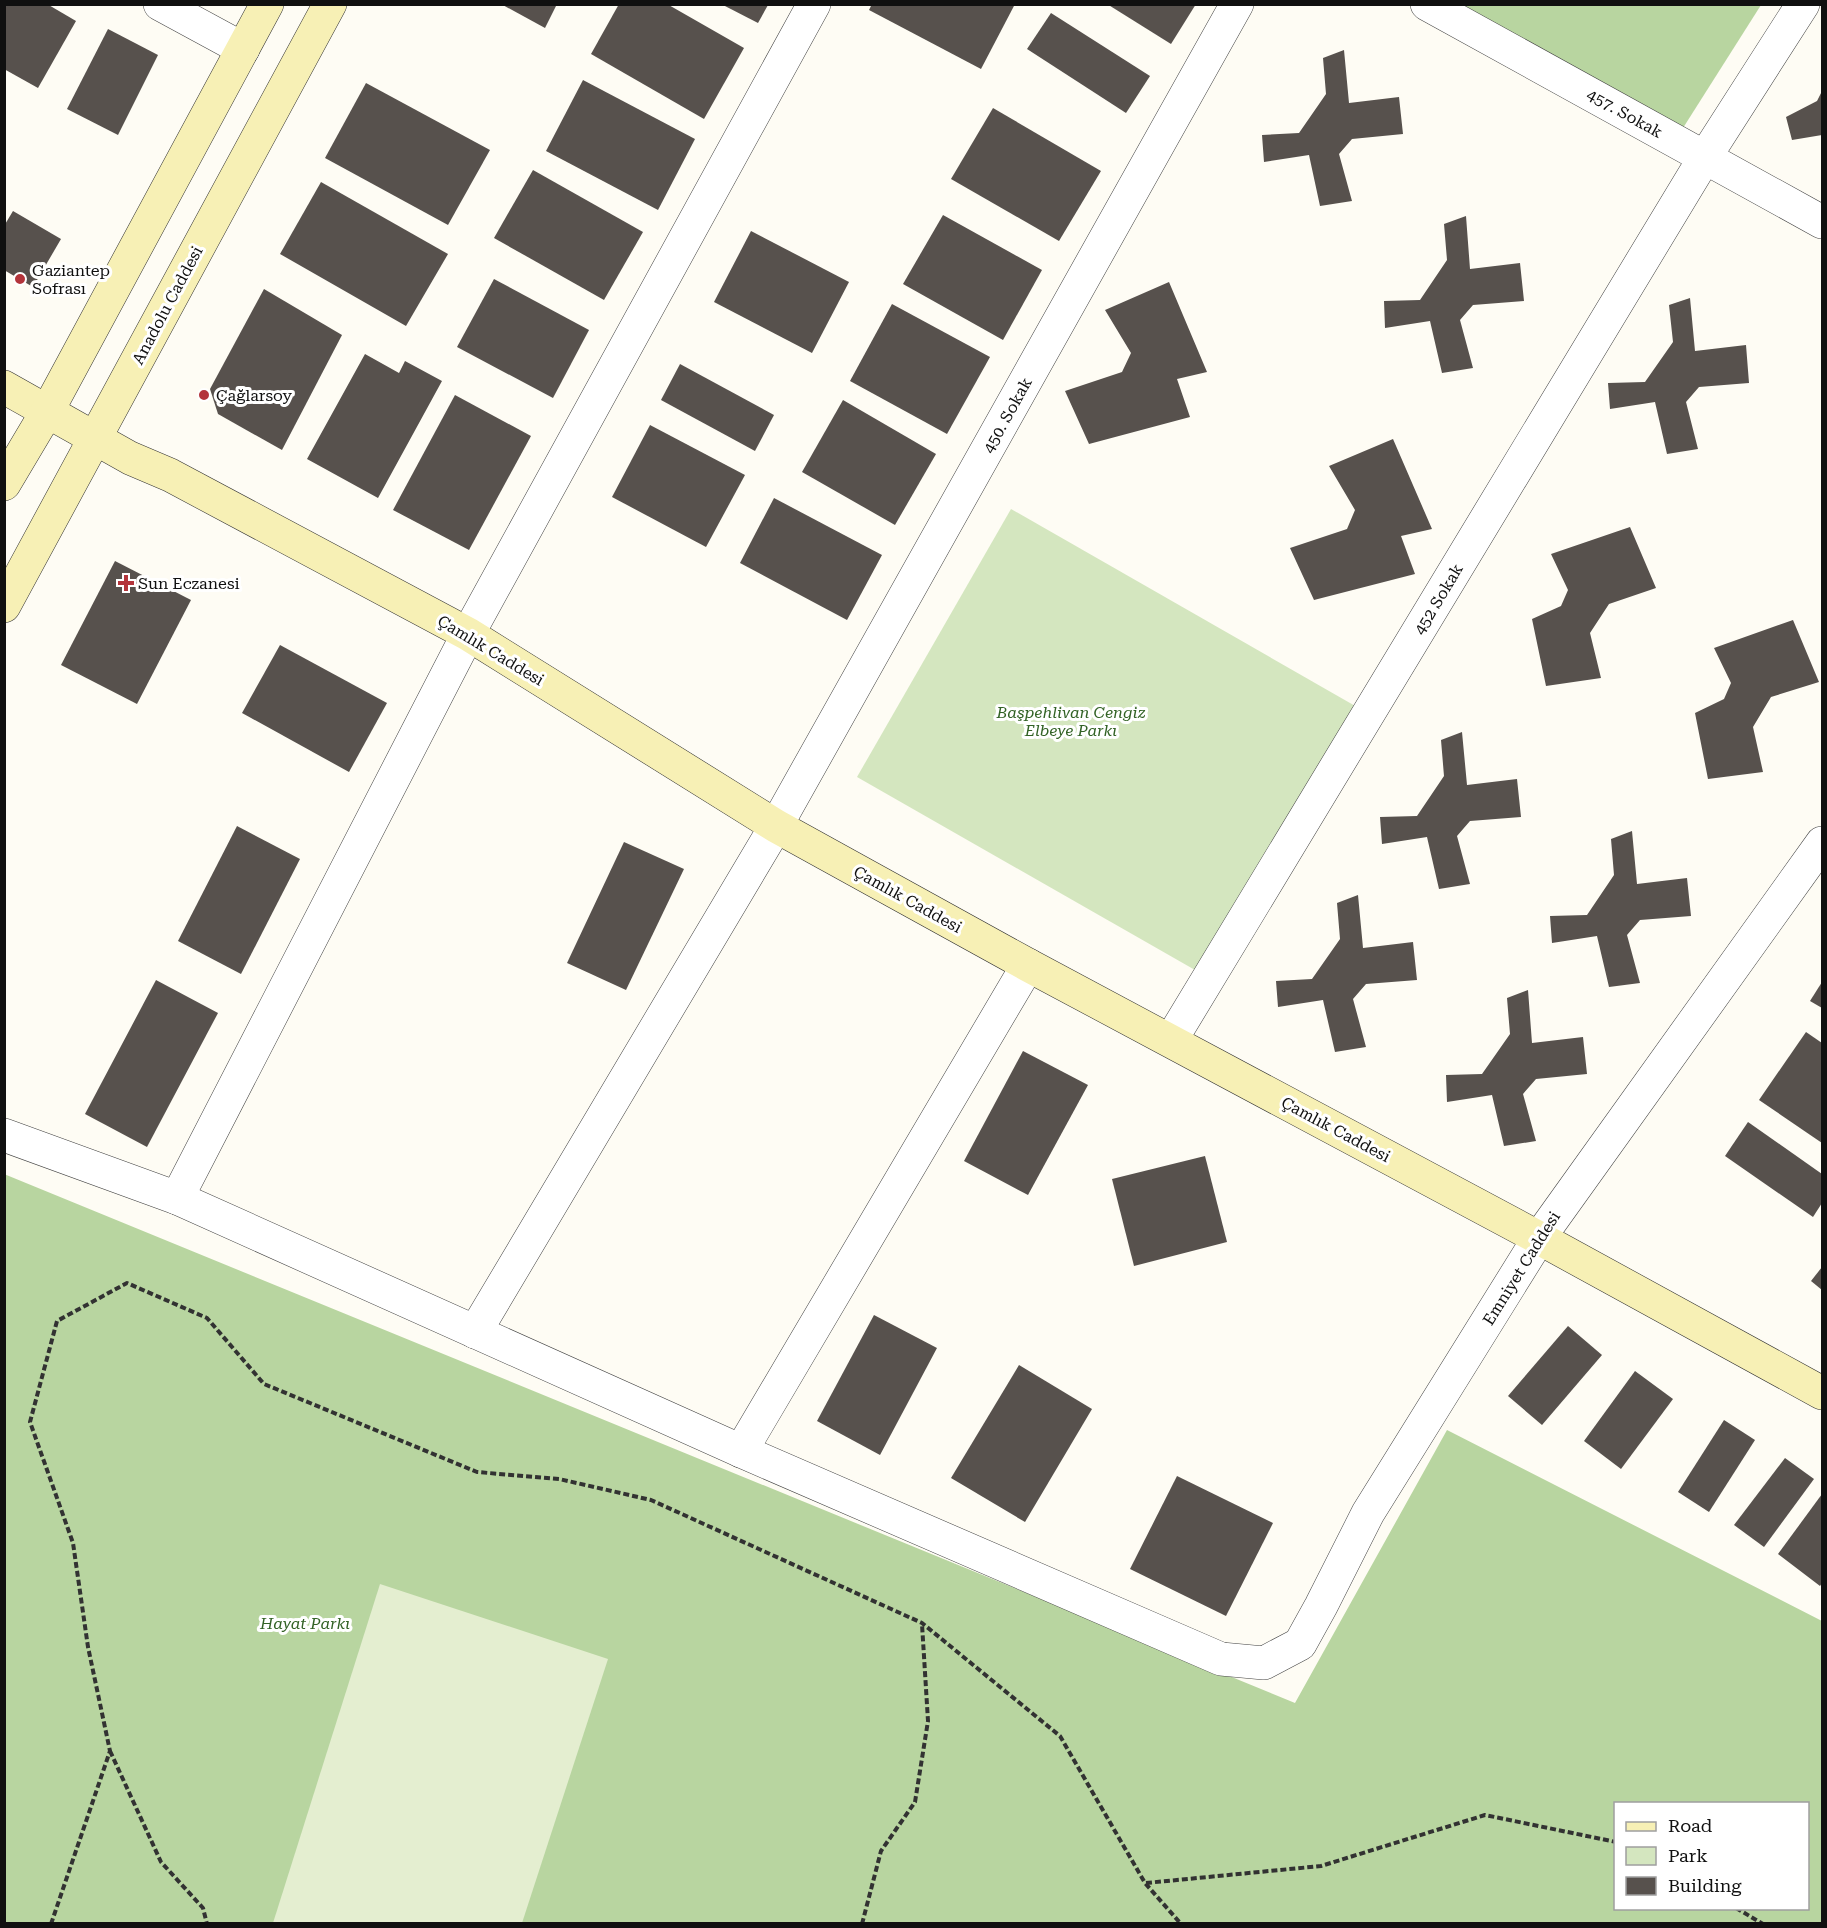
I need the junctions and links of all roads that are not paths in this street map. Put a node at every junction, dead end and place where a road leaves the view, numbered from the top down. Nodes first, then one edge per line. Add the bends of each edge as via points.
1 (160, 4) edge
2 (267, 4) edge
3 (330, 4) edge
4 (814, 4) edge
5 (1237, 4) edge
6 (1427, 4) edge
7 (1803, 4) edge
8 (243, 49) junction
9 (1705, 157) junction
10 (1822, 222) edge
11 (4, 387) edge
12 (48, 410) junction
13 (96, 439) junction
14 (4, 484) edge
15 (4, 606) edge
16 (468, 634) junction
17 (776, 826) junction
18 (1822, 843) edge
19 (1028, 965) junction
20 (1171, 1040) junction
21 (4, 1135) edge
22 (177, 1198) junction
23 (1539, 1238) junction
24 (475, 1332) junction
25 (1822, 1394) edge
26 (741, 1451) junction

1 - 8 street
2 - 8 street
3 - 13 street, Anadolu Caddesi
4 - 16 street
5 - 17 street, 450. Sokak
6 - 9 street, 457. Sokak
7 - 9 street, 452 Sokak
8 - 12 street
9 - 10 street, 457. Sokak
9 - 20 street, 452 Sokak
11 - 12 street, Çamlık Caddesi
12 - 13 street, Çamlık Caddesi
12 - 14 street
13 - 15 street, Anadolu Caddesi
13 - 16 street, Çamlık Caddesi
16 - 17 street, Çamlık Caddesi
16 - 22 street
17 - 19 street, Çamlık Caddesi
17 - 24 street, 450. Sokak
18 - 23 street, Emniyet Caddesi
19 - 20 street, Çamlık Caddesi
19 - 26 street
20 - 23 street, Çamlık Caddesi
21 - 22 street, Emniyet Caddesi
22 - 24 street, Emniyet Caddesi
23 - 25 street, Çamlık Caddesi
23 - 26 street, Emniyet Caddesi via 1368,1513 1300,1644 1264,1663 1221,1659
24 - 26 street, Emniyet Caddesi

